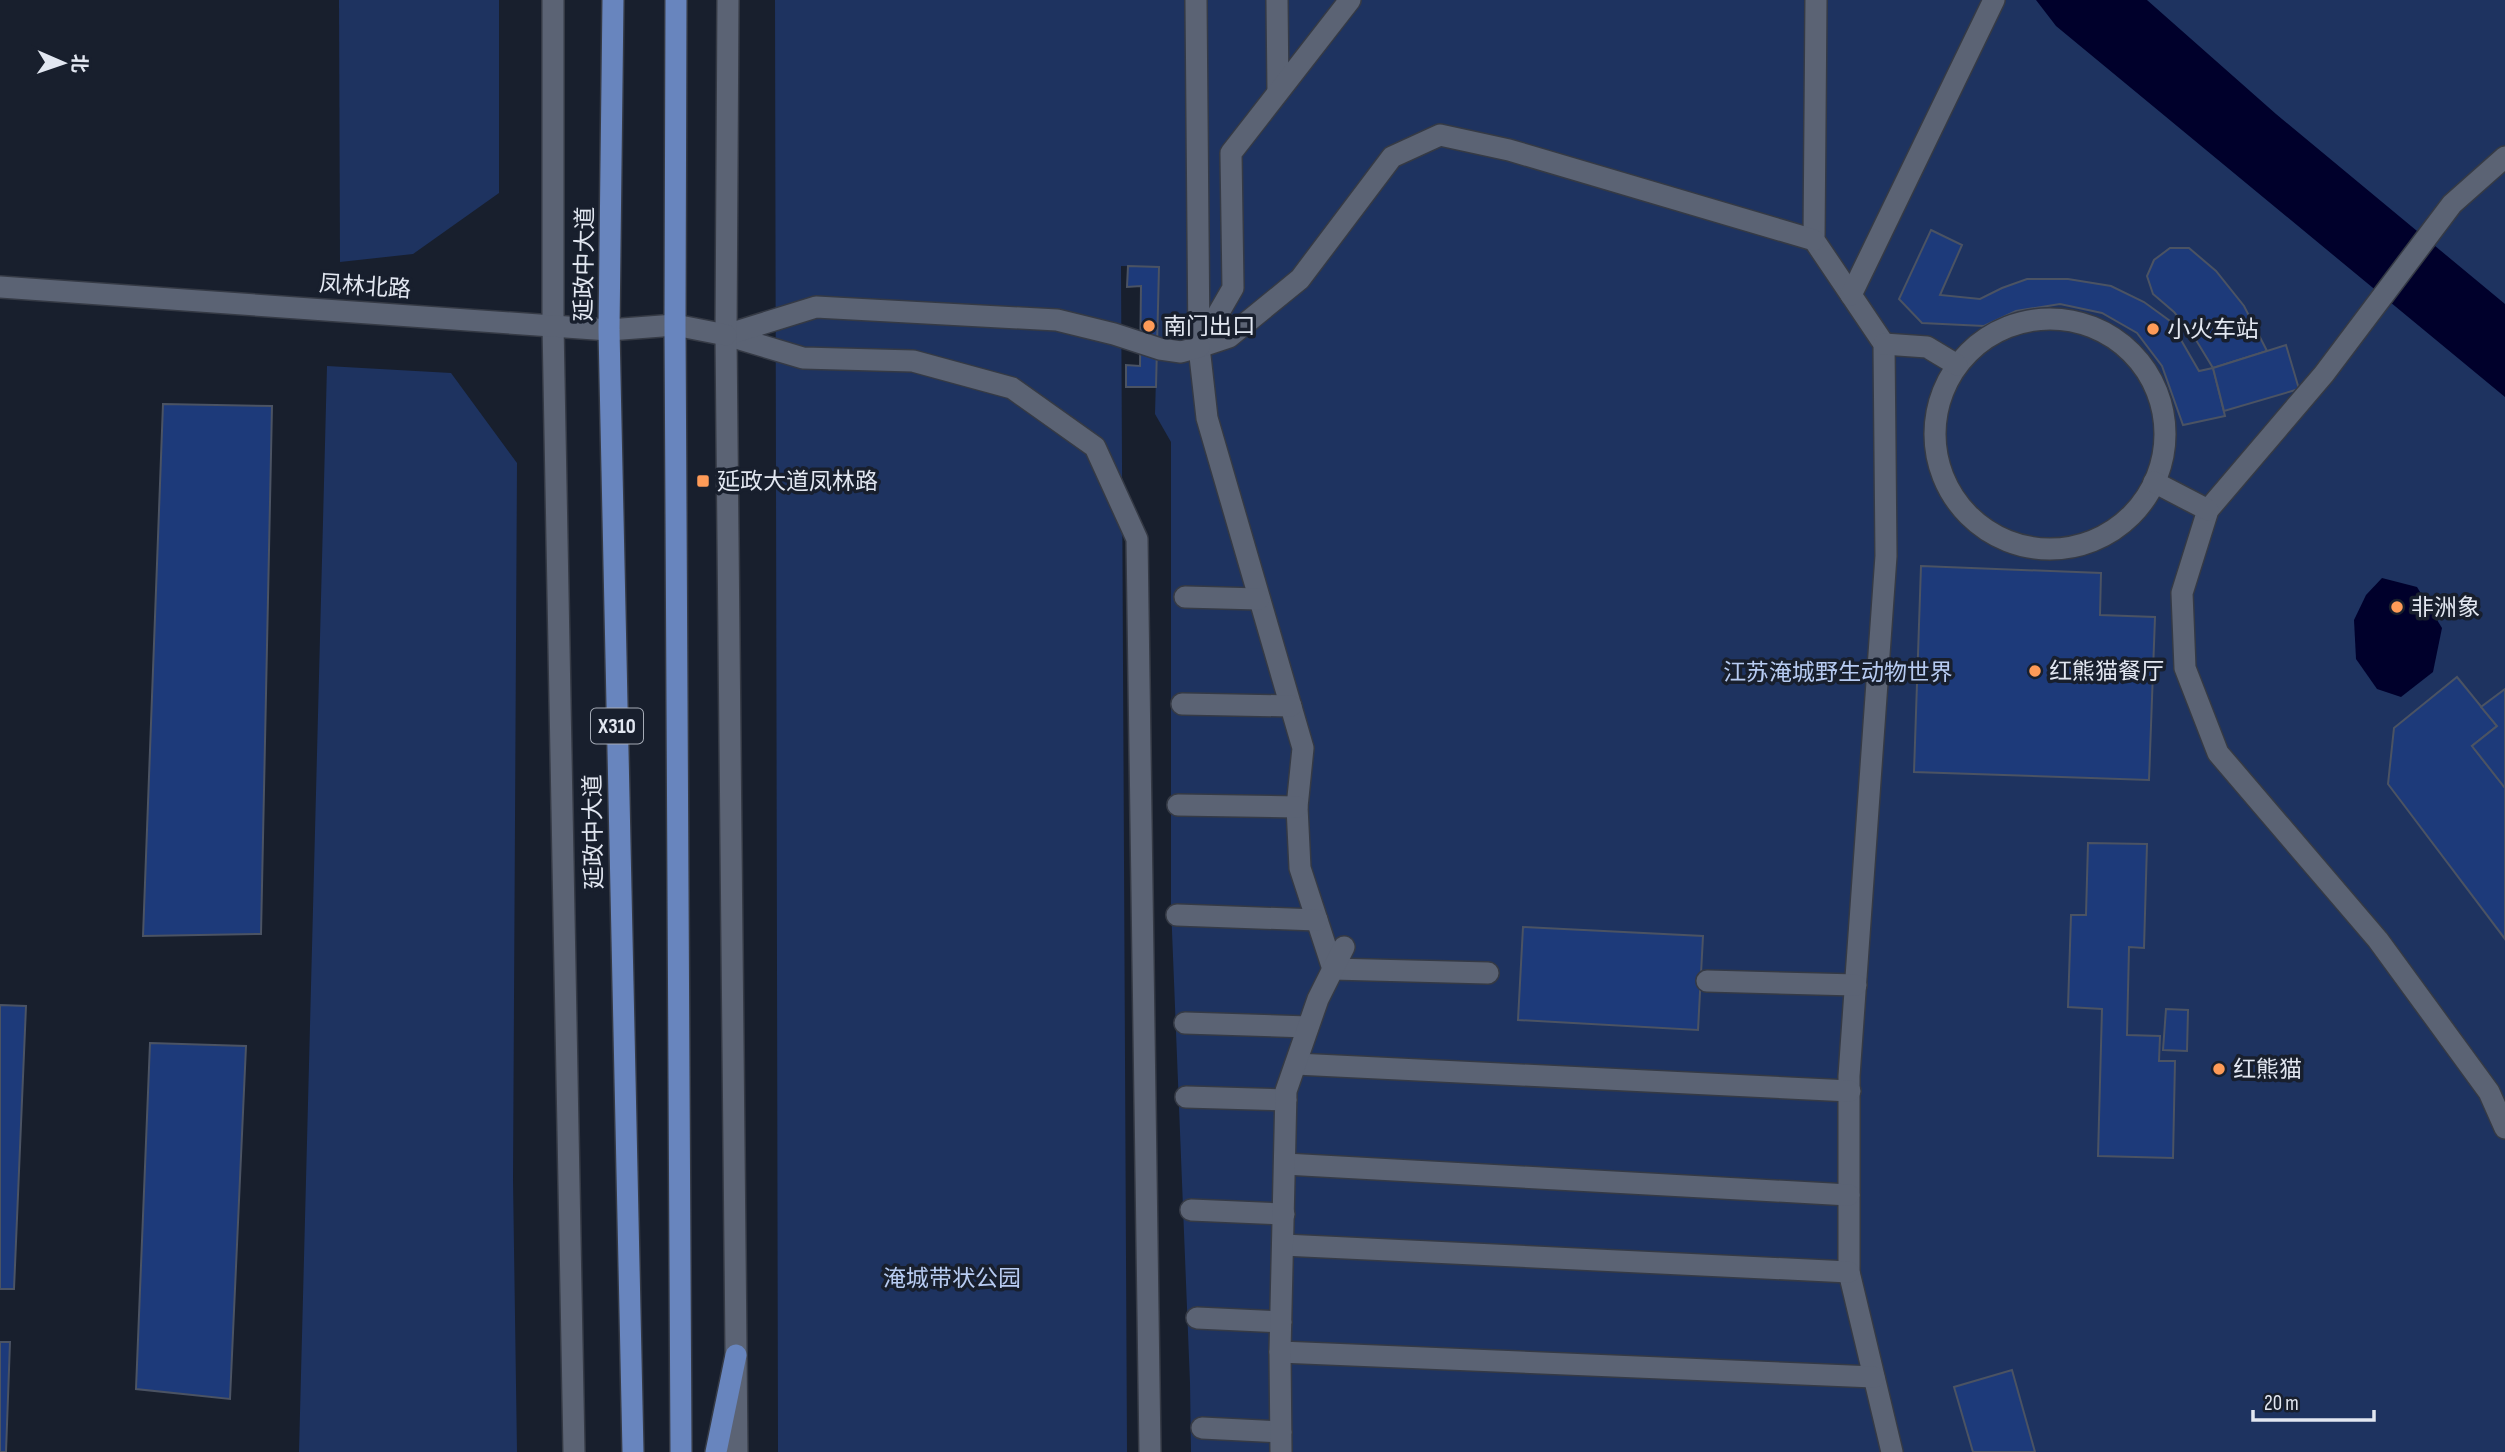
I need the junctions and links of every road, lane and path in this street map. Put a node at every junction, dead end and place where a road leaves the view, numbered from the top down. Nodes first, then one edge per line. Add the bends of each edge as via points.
1 (553, 0) edge
2 (613, 0) edge
3 (676, 0) edge
4 (728, 0) edge
5 (1196, 0) edge
6 (1278, 0) edge
7 (1350, 0) edge
8 (1816, 0) edge
9 (1994, 0) edge
10 (1279, 92) junction
11 (2505, 157) edge
12 (1814, 240) junction
13 (0, 287) edge
14 (1851, 295) junction
15 (553, 325) junction
16 (675, 326) junction
17 (609, 330) junction
18 (726, 335) junction
19 (1884, 344) junction
20 (1199, 347) junction
21 (1957, 365) junction
22 (2154, 482) junction
23 (2208, 510) junction
24 (1185, 597) dead end
25 (1259, 599) junction
26 (1182, 704) dead end
27 (1291, 706) junction
28 (1178, 805) dead end
29 (1297, 807) junction
30 (1177, 915) dead end
31 (1317, 920) junction
32 (1344, 947) dead end
33 (1333, 969) junction
34 (1488, 973) dead end
35 (1707, 981) dead end
36 (1856, 985) junction
37 (1185, 1023) dead end
38 (1308, 1027) junction
39 (1296, 1065) junction
40 (1850, 1091) junction
41 (1186, 1097) dead end
42 (1286, 1100) junction
43 (2505, 1128) edge
44 (1285, 1164) junction
45 (1849, 1195) junction
46 (1191, 1210) dead end
47 (1284, 1214) junction
48 (1283, 1245) junction
49 (1849, 1272) junction
50 (1197, 1318) dead end
51 (1281, 1322) junction
52 (1280, 1352) junction
53 (736, 1355) junction
54 (1874, 1377) junction
55 (1202, 1429) dead end
56 (1281, 1442) edge
57 (574, 1452) edge
58 (633, 1452) edge
59 (681, 1452) edge
60 (716, 1452) edge
61 (737, 1452) edge
62 (1150, 1452) edge
63 (1892, 1452) edge

1 - 15 street
2 - 17 main road, 延政中大道 / X310
3 - 16 main road, X310
4 - 18 street
5 - 20 street
6 - 10 street
7 - 10 street
8 - 12 street
9 - 14 street
10 - 20 street via 1231,153 1233,288
11 - 23 street via 2452,204 2324,374
12 - 14 street
12 - 20 street via 1509,150 1440,135 1392,157 1300,279 1229,337
13 - 15 street, 凤林北路
14 - 19 street
15 - 17 street, 凤林北路
15 - 57 street
16 - 17 street, 凤林北路
16 - 18 street, 凤林北路
16 - 59 main road, X310
17 - 58 main road, 延政中大道 / X310
18 - 20 street via 816,307 1057,320 1160,349 1181,352
18 - 53 street
18 - 62 street, 凤林北路 via 803,358 913,361 1012,388 1095,447 1137,539
19 - 21 street via 1927,347
19 - 36 street via 1886,556
20 - 25 street via 1207,418
21 - 22 street via 1993,332 2029,320 2068,319 2105,332 2135,355 2157,388 2166,426 2162,465
21 - 22 street via 1944,388 1934,424 1937,462 1952,496 1976,525 2009,544 2046,551 2083,546 2118,528 2146,501
22 - 23 street
23 - 43 street via 2182,593 2185,668 2218,753 2378,940 2489,1092
24 - 25 street
25 - 27 street
26 - 27 street
27 - 29 street via 1303,748
28 - 29 street
29 - 31 street via 1300,868
30 - 31 street
31 - 33 street
32 - 33 street
33 - 34 street
33 - 38 street
35 - 36 street
36 - 40 street
37 - 38 street
38 - 39 street
39 - 40 street
39 - 42 street
40 - 45 street
41 - 42 street
42 - 44 street
44 - 45 street
44 - 47 street
45 - 49 street
46 - 47 street
47 - 48 street
48 - 49 street
48 - 51 street
49 - 54 street
50 - 51 street
51 - 52 street
52 - 54 street
52 - 56 street
53 - 60 main road
53 - 61 street
54 - 63 street
55 - 56 street

